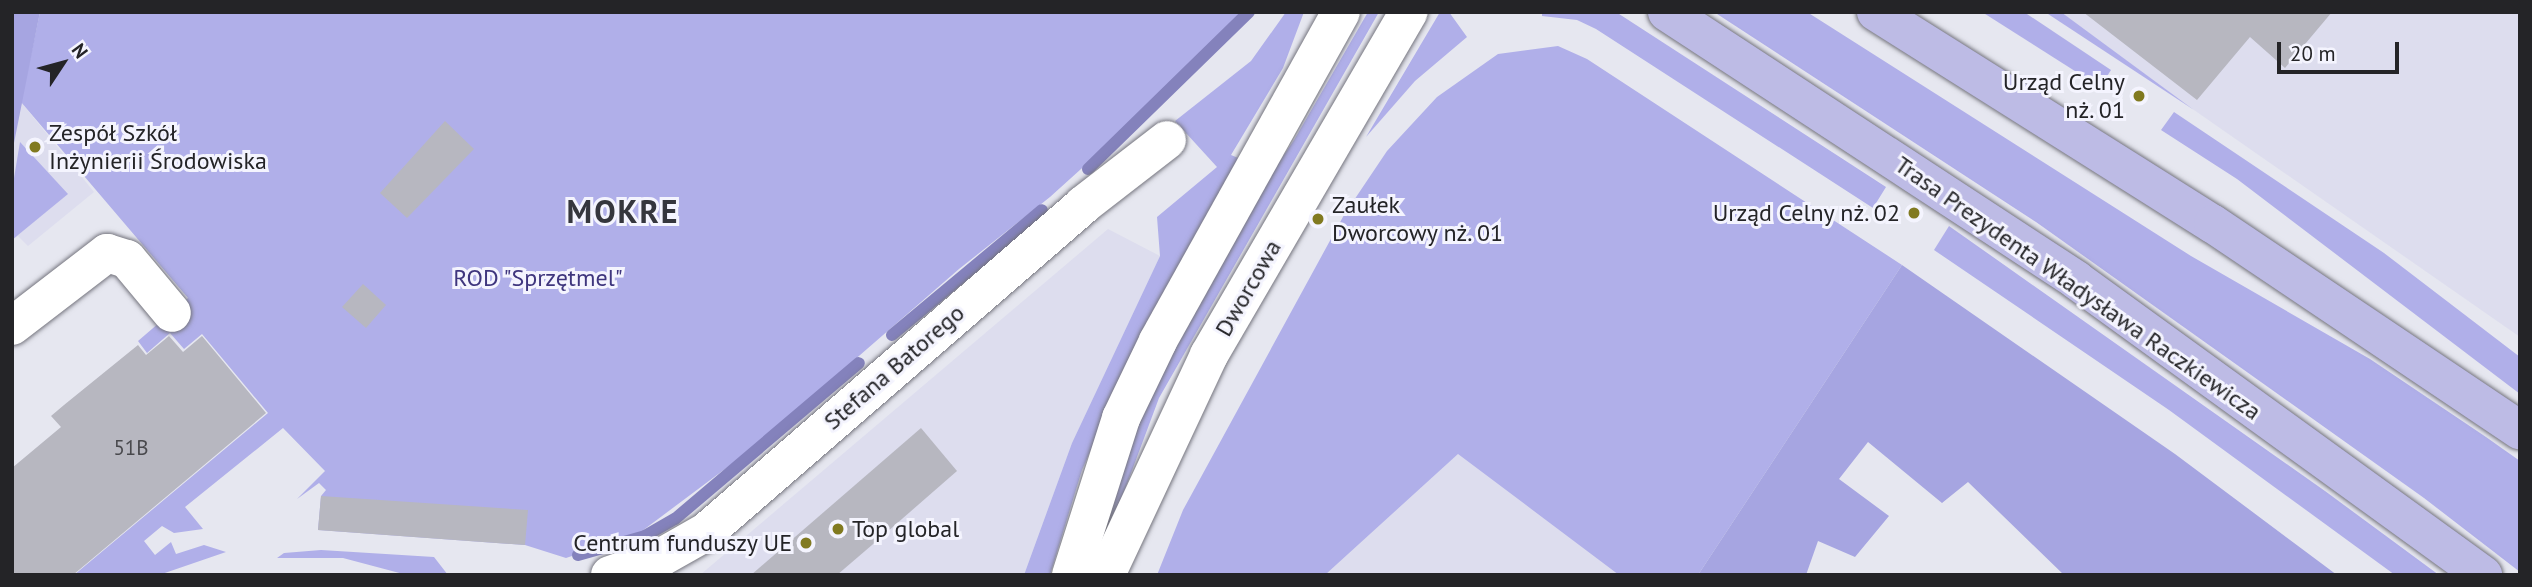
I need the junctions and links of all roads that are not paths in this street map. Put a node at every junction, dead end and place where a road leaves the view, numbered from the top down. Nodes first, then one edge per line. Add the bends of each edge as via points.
1 (1409, 12) edge
2 (1667, 12) edge
3 (1876, 12) edge
4 (1335, 18) edge
5 (1167, 139) dead end
6 (172, 313) dead end
7 (12, 326) edge
8 (2520, 430) edge
9 (610, 575) edge
10 (1071, 575) edge
11 (1106, 575) edge
12 (2483, 575) edge

1 - 11 street, Dworcowa via 1209,355
2 - 12 main road, Trasa Prezydenta Władysława Raczkiewicza via 2076,280
3 - 8 main road via 2213,224
4 - 10 street via 1121,418
5 - 9 street, Stefana Batorego via 1083,205 713,526 660,558
6 - 7 street via 127,259 107,253

